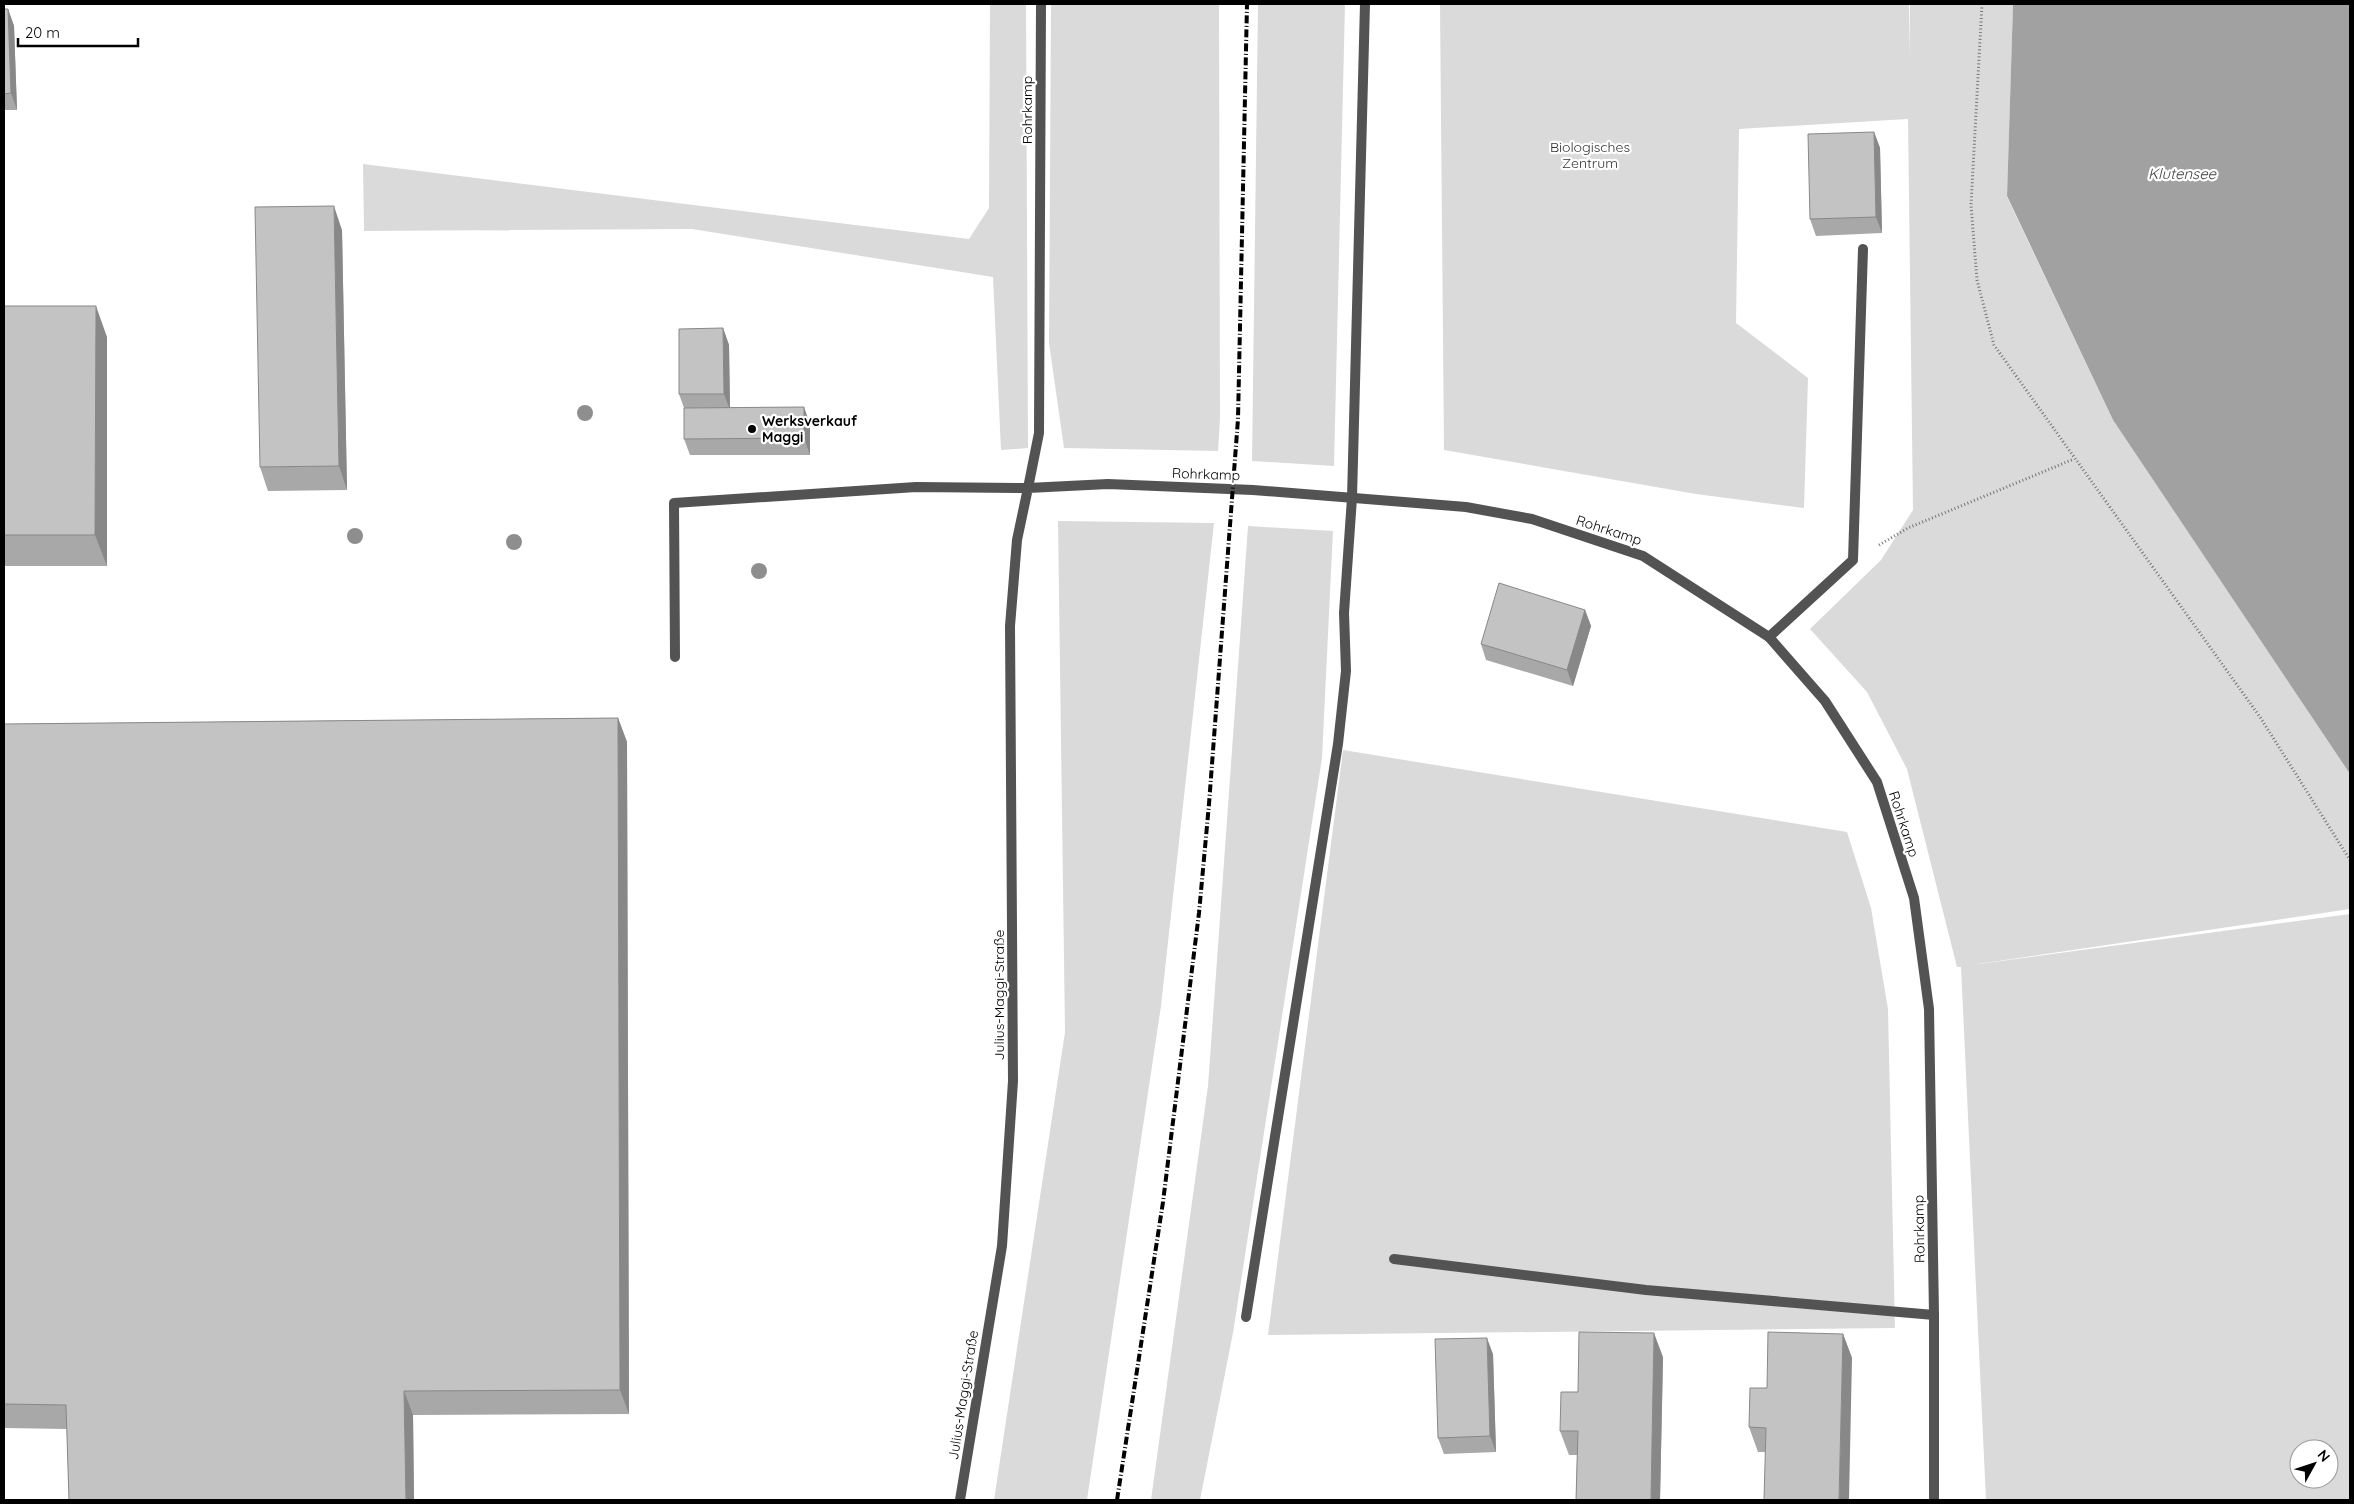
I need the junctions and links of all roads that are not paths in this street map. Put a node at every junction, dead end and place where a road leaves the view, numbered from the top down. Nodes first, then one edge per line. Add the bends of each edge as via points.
1 (1041, 4) edge
2 (1365, 4) edge
3 (1864, 249) dead end
4 (1028, 488) junction
5 (1352, 498) junction
6 (1769, 637) junction
7 (675, 657) dead end
8 (1394, 1259) dead end
9 (1934, 1315) junction
10 (1246, 1317) dead end
11 (960, 1500) edge
12 (1934, 1500) edge

1 - 4 street, Rohrkamp via 1039,433
2 - 5 street
3 - 6 street via 1853,560
4 - 5 street, Rohrkamp via 1108,484
4 - 7 street via 916,486 674,503
4 - 11 street, Julius-Maggi-Straße via 1017,540 1010,626 1011,1120 1002,1246
5 - 6 street, Rohrkamp via 1466,507 1532,519 1643,556
5 - 10 street via 1344,613 1346,671 1338,744
6 - 9 street, Rohrkamp via 1825,701 1877,782 1914,898 1928,1009
8 - 9 street via 1646,1290
9 - 12 street, Rohrkamp

